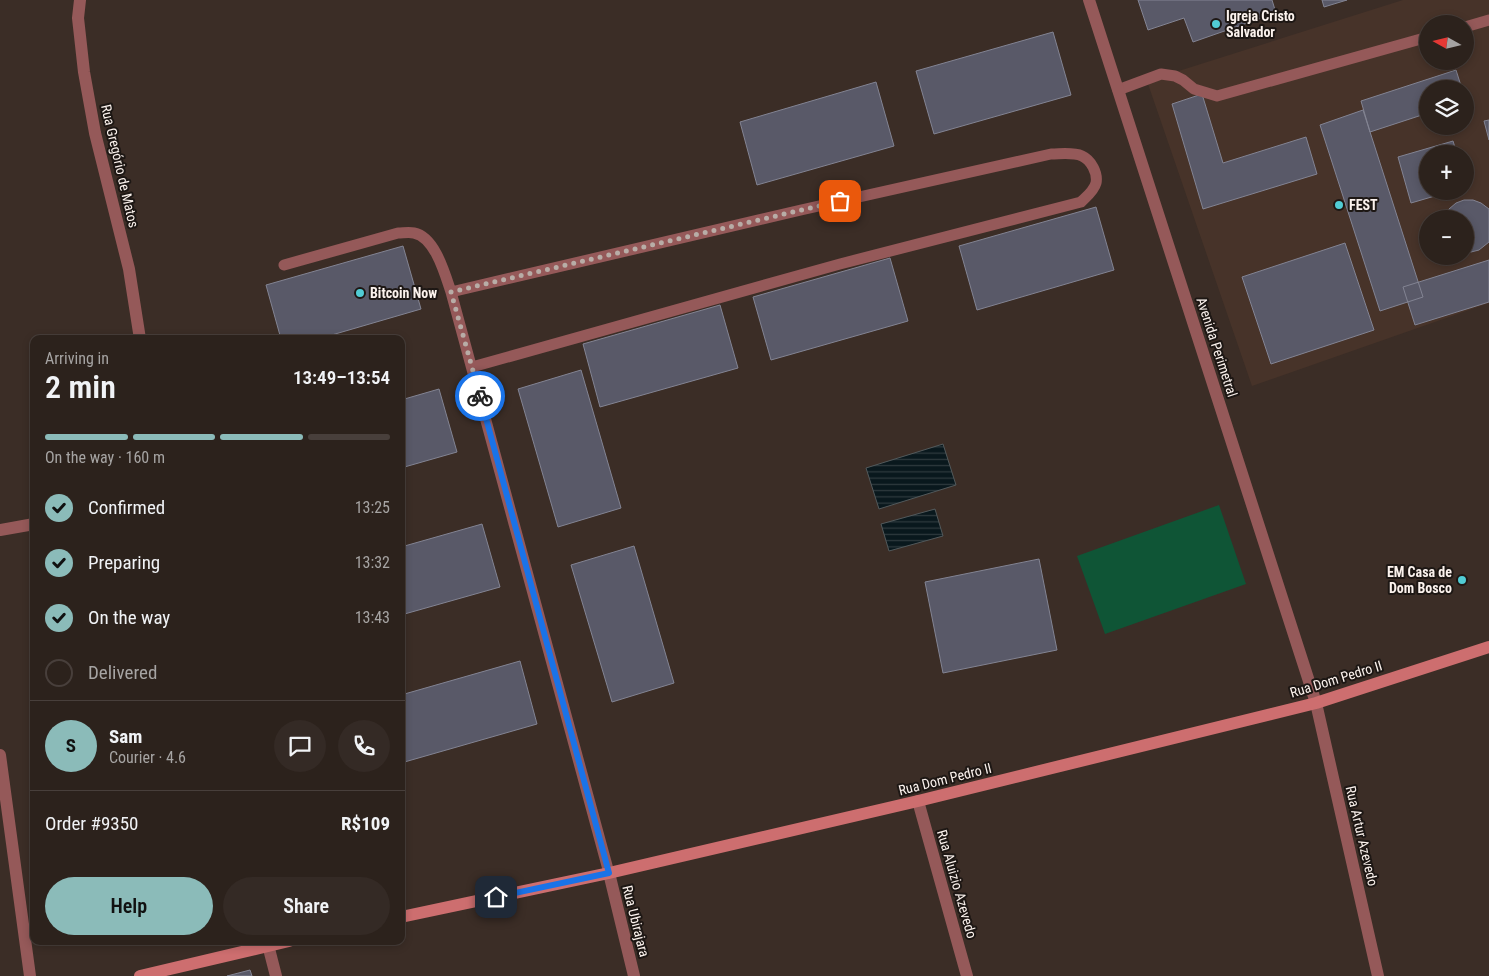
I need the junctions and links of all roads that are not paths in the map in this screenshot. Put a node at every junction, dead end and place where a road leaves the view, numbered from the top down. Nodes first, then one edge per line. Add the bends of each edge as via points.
1 (80, 0) edge
2 (1088, 0) edge
3 (1489, 20) edge
4 (1474, 24) edge
5 (1419, 40) edge
6 (1118, 90) junction
7 (284, 264) dead end
8 (451, 292) junction
9 (139, 335) edge
10 (472, 366) junction
11 (30, 525) edge
12 (0, 530) edge
13 (1489, 647) edge
14 (1316, 703) junction
15 (0, 755) edge
16 (918, 801) junction
17 (609, 873) junction
18 (405, 916) edge
19 (264, 945) edge
20 (268, 945) edge
21 (30, 976) edge
22 (140, 976) edge
23 (276, 976) edge
24 (634, 976) edge
25 (967, 976) edge
26 (1378, 976) edge

1 - 9 street, Rua Gregório de Matos via 78,18 84,72 95,133 130,269
2 - 6 street, Avenida Perimetral
3 - 4 lane
5 - 6 lane via 1217,96 1194,89 1175,76 1161,74
6 - 14 street, Avenida Perimetral
7 - 8 lane via 398,233 416,233 430,242
8 - 10 lane
8 - 10 lane via 1051,154 1082,156 1090,161 1094,170 1096,183 1081,202 840,264
10 - 17 lane
11 - 12 street
13 - 14 main road, Rua Dom Pedro II
14 - 16 main road, Rua Dom Pedro II
14 - 26 street, Rua Artur Azevedo
15 - 21 street
16 - 17 main road, Rua Dom Pedro II
16 - 25 street, Rua Aluizio Azevedo
17 - 18 main road, Rua Dom Pedro II
17 - 24 street, Rua Ubirajara
19 - 22 main road
20 - 23 street

